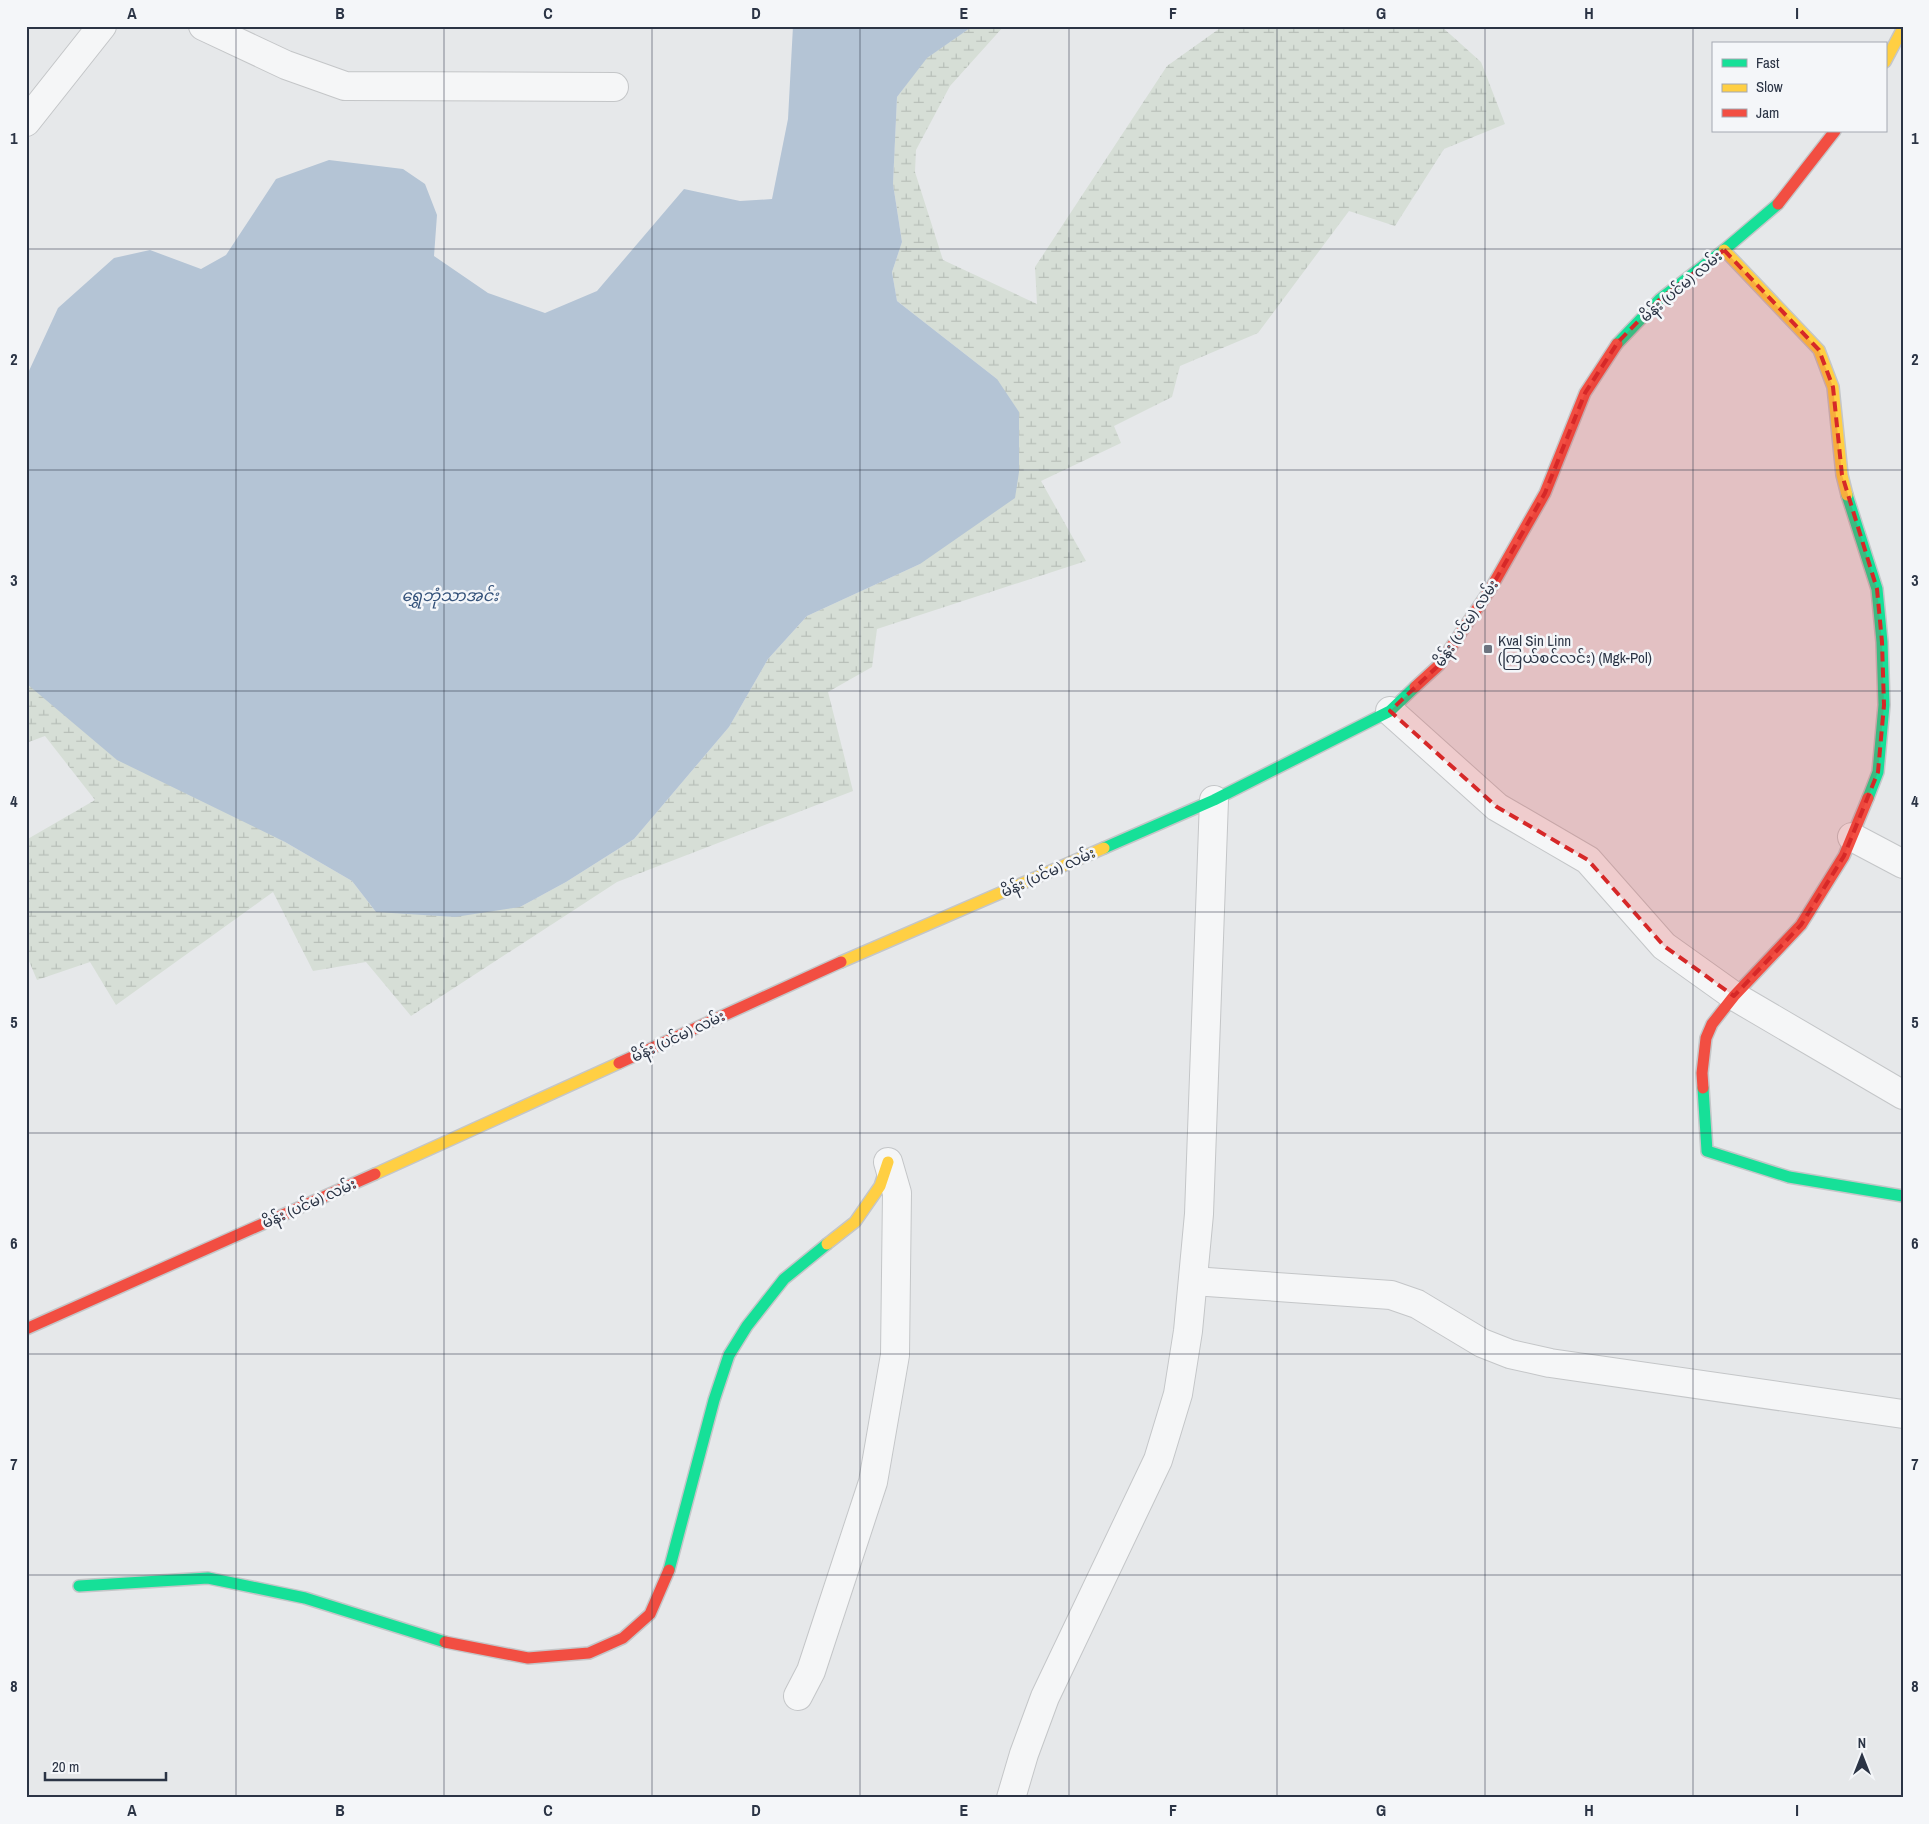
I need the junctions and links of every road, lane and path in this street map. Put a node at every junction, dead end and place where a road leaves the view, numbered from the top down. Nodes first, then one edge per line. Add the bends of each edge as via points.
1 (203, 26) edge
2 (100, 27) edge
3 (1903, 28) edge
4 (1886, 60) edge
5 (614, 87) dead end
6 (26, 122) edge
7 (1834, 132) edge
8 (1724, 250) junction
9 (1390, 711) junction
10 (1214, 800) junction
11 (1852, 837) junction
12 (1903, 864) edge
13 (1734, 996) junction
14 (1903, 1095) edge
15 (888, 1162) joint
16 (1903, 1196) edge
17 (1193, 1281) junction
18 (26, 1329) edge
19 (1903, 1414) edge
20 (79, 1586) dead end
21 (798, 1696) dead end
22 (1011, 1798) edge

1 - 5 street via 286,65 345,86
2 - 6 street
3 - 4 street
7 - 8 street, မိန်း (ပင်မ) လမ်း via 1778,204
8 - 9 street, မိန်း (ပင်မ) လမ်း via 1660,299 1618,342 1585,393 1545,494 1492,588 1439,665
8 - 11 street via 1819,350 1833,387 1842,475 1877,589 1882,642 1884,705 1878,772
9 - 10 street, မိန်း (ပင်မ) လမ်း
9 - 13 street via 1497,806 1588,860 1664,946
10 - 17 street via 1199,1214
10 - 18 street, မိန်း (ပင်မ) လမ်း via 811,975 469,1132
11 - 12 street
11 - 13 street via 1844,856 1801,925
13 - 14 street
13 - 16 street via 1712,1024 1706,1038 1702,1073 1707,1151 1789,1177
15 - 20 street via 880,1186 855,1222 784,1279 729,1355 668,1574 650,1614 624,1638 589,1653 528,1658 445,1642 306,1598 208,1578
15 - 21 street via 897,1194 895,1355 873,1482 811,1671
17 - 19 street via 1391,1295 1417,1304 1482,1343 1510,1354 1550,1363
17 - 22 street via 1178,1394 1158,1460 1045,1697

